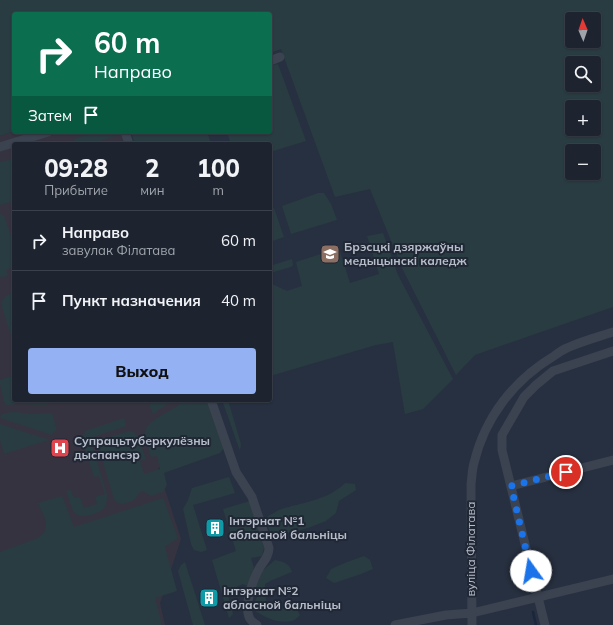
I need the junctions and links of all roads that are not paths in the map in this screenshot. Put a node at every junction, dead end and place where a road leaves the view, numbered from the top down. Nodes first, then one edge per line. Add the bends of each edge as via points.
1 (280, 58) dead end
2 (272, 60) edge
3 (42, 134) edge
4 (16, 142) edge
5 (12, 143) edge
6 (0, 147) edge
7 (613, 332) edge
8 (613, 351) edge
9 (212, 402) edge
10 (613, 460) edge
11 (511, 486) junction
12 (613, 579) edge
13 (538, 597) junction
14 (472, 613) junction
15 (257, 625) edge
16 (396, 625) edge
17 (472, 625) edge
18 (545, 625) edge

1 - 2 street
3 - 4 street
5 - 6 street
7 - 14 street, вуліца Філатава via 567,348 540,364 518,383 500,404 486,430 474,464 471,484
8 - 11 street via 553,371 524,397 502,435 502,450
9 - 15 street via 236,472 252,497 269,548 249,596 250,618
10 - 11 street
11 - 13 street
12 - 13 street, вуліца Філатава
13 - 14 street, вуліца Філатава
13 - 18 street
14 - 16 street via 446,615
14 - 17 street, вуліца Філатава

